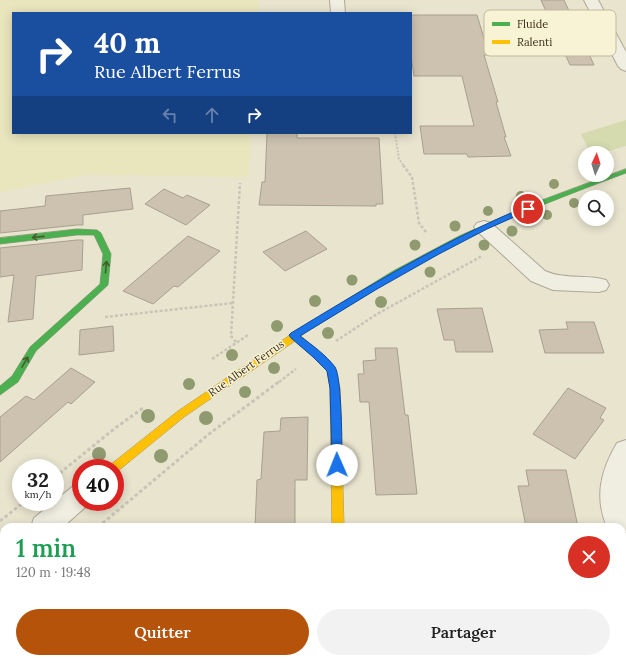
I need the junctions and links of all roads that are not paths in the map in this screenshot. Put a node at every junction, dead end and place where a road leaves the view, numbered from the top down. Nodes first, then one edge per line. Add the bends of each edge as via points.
1 (337, 0) edge
2 (591, 0) edge
3 (598, 10) edge
4 (338, 12) edge
5 (620, 44) edge
6 (626, 66) edge
7 (626, 171) edge
8 (484, 227) junction
9 (0, 241) edge
10 (599, 284) dead end
11 (294, 335) junction
12 (0, 391) edge
13 (626, 450) edge
14 (124, 460) edge
15 (72, 503) edge
16 (621, 522) edge
17 (49, 523) edge
18 (338, 523) edge

1 - 4 street
2 - 3 street
5 - 6 street
7 - 8 street, Rue Albert Ferrus
8 - 10 street via 538,276 553,283
8 - 11 street, Rue Albert Ferrus via 388,279
12 -> 9 street via 15,379 33,349 104,285 107,254 97,233 77,232
11 - 14 street, Rue Albert Ferrus via 181,414
11 - 18 street via 331,370 335,388
13 - 16 street via 618,464 612,494
15 - 17 street

